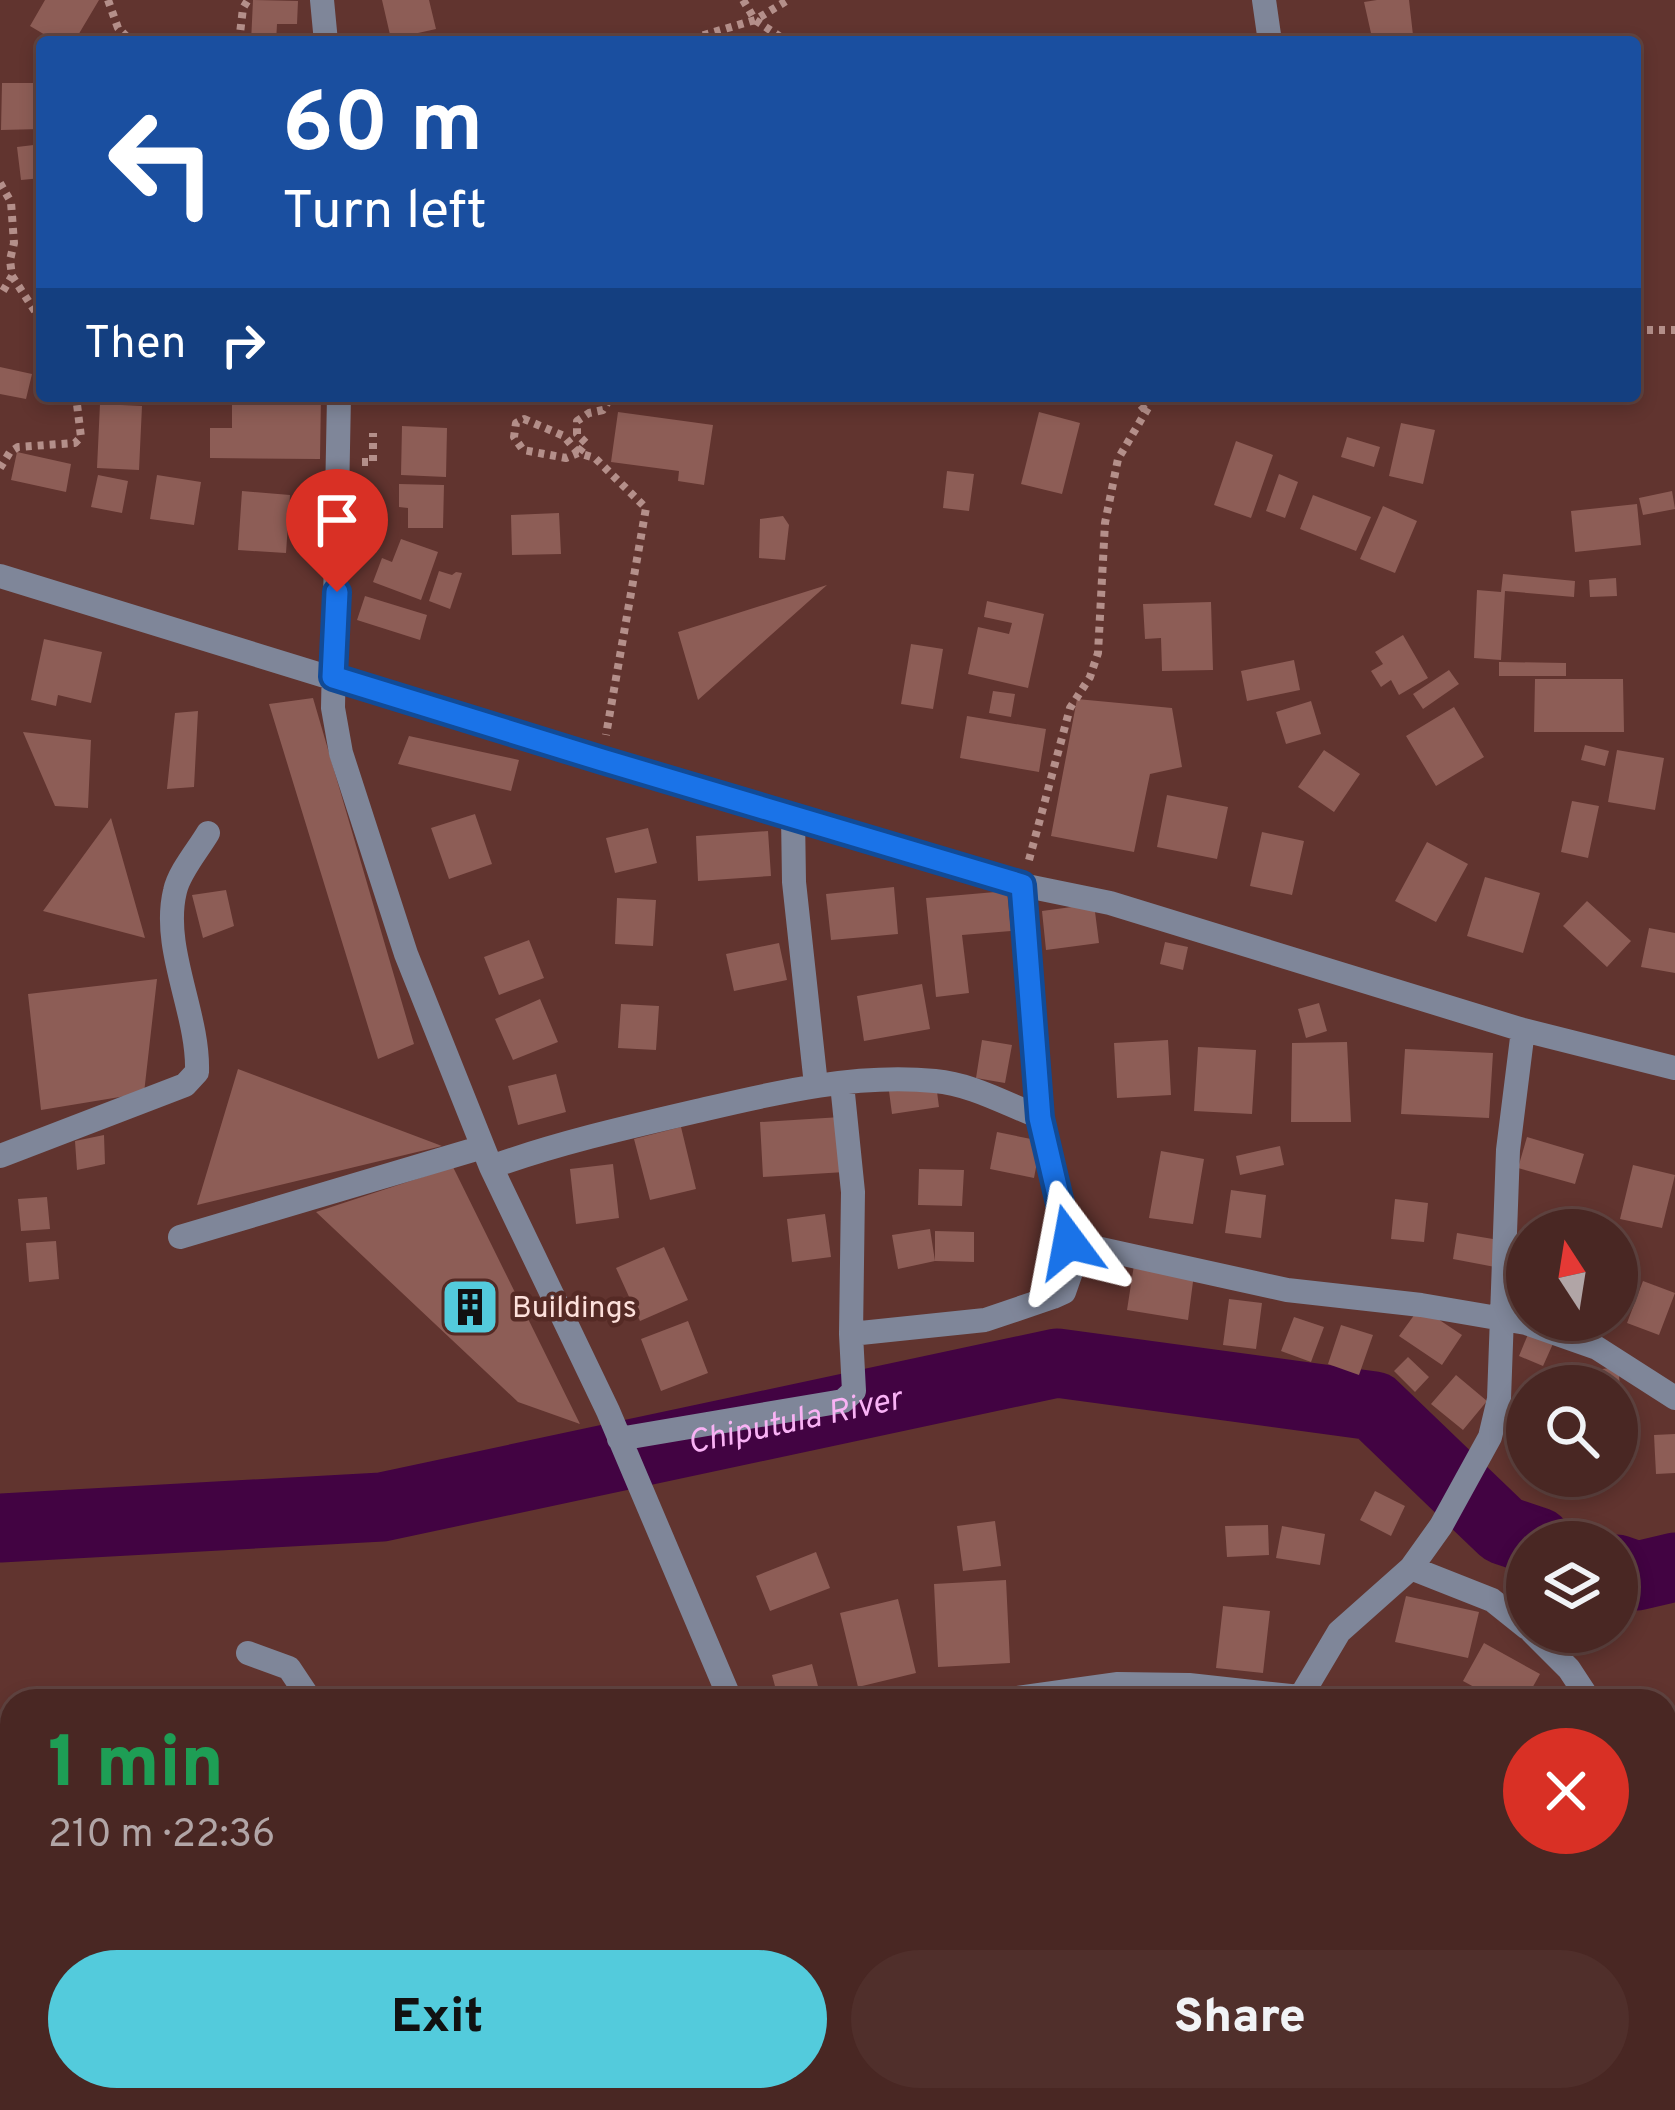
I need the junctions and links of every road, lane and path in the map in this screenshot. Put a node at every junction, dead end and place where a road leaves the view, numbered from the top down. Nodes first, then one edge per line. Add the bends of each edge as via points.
1 (108, 0) edge
2 (248, 0) edge
3 (322, 0) edge
4 (743, 0) edge
5 (788, 0) edge
6 (1264, 0) edge
7 (755, 20) junction
8 (126, 36) edge
9 (239, 36) edge
10 (325, 36) edge
11 (700, 36) edge
12 (779, 36) edge
13 (1269, 36) edge
14 (0, 183) edge
15 (12, 276) junction
16 (0, 296) edge
17 (36, 313) edge
18 (1641, 330) edge
19 (1675, 330) edge
20 (77, 402) edge
21 (339, 402) edge
22 (608, 402) edge
23 (1139, 402) edge
24 (1151, 402) edge
25 (1146, 410) junction
26 (578, 453) junction
27 (0, 468) edge
28 (0, 576) edge
29 (333, 677) junction
30 (602, 760) junction
31 (793, 816) junction
32 (208, 833) dead end
33 (1022, 885) junction
34 (1522, 1030) junction
35 (1675, 1068) edge
36 (842, 1084) junction
37 (816, 1085) junction
38 (1040, 1118) junction
39 (0, 1156) edge
40 (487, 1157) junction
41 (180, 1238) dead end
42 (1069, 1242) junction
43 (1500, 1321) junction
44 (851, 1334) junction
45 (1675, 1398) edge
46 (621, 1442) junction
47 (1412, 1568) junction
48 (1506, 1611) edge
49 (248, 1653) dead end
50 (1553, 1653) edge
51 (302, 1689) edge
52 (726, 1689) edge
53 (1082, 1689) edge
54 (1220, 1689) edge
55 (1305, 1689) edge
56 (1582, 1689) edge

1 - 8 path
2 - 9 path
3 - 10 street
4 - 7 path
5 - 7 path
6 - 13 street
7 - 11 path
7 - 12 path
14 - 15 path via 11,202
15 - 16 path
15 - 17 path
18 - 19 path
20 - 27 path via 82,430 75,443 18,447
21 - 29 street
22 - 26 path via 577,421 586,442
23 - 25 path
24 - 25 path
25 - 33 path via 1118,459 1097,652 1070,708
26 - 26 path via 523,450 516,424 524,419 564,436
26 - 30 path via 595,458 646,508
28 - 29 street
29 - 30 street
29 - 40 street via 341,753 406,954
30 - 31 street
31 - 33 street
31 - 37 street
32 - 39 street via 175,889 172,933 197,1072 185,1085
33 - 34 street via 1110,903
33 - 38 street
34 - 35 street
34 - 43 street
36 - 37 street
36 - 38 street via 940,1081
36 - 44 street via 853,1192
37 - 40 street
38 - 42 street
40 - 41 street
40 - 46 street
42 - 43 street via 1287,1290
42 - 44 street via 1071,1272 1064,1292 1053,1297 985,1320
43 - 45 street via 1597,1348
43 - 47 street via 1490,1437
44 - 46 street via 854,1391 843,1401
46 - 52 street
47 - 48 street
47 - 55 street via 1339,1632
49 - 51 street via 289,1668
50 - 56 street
53 - 54 street

